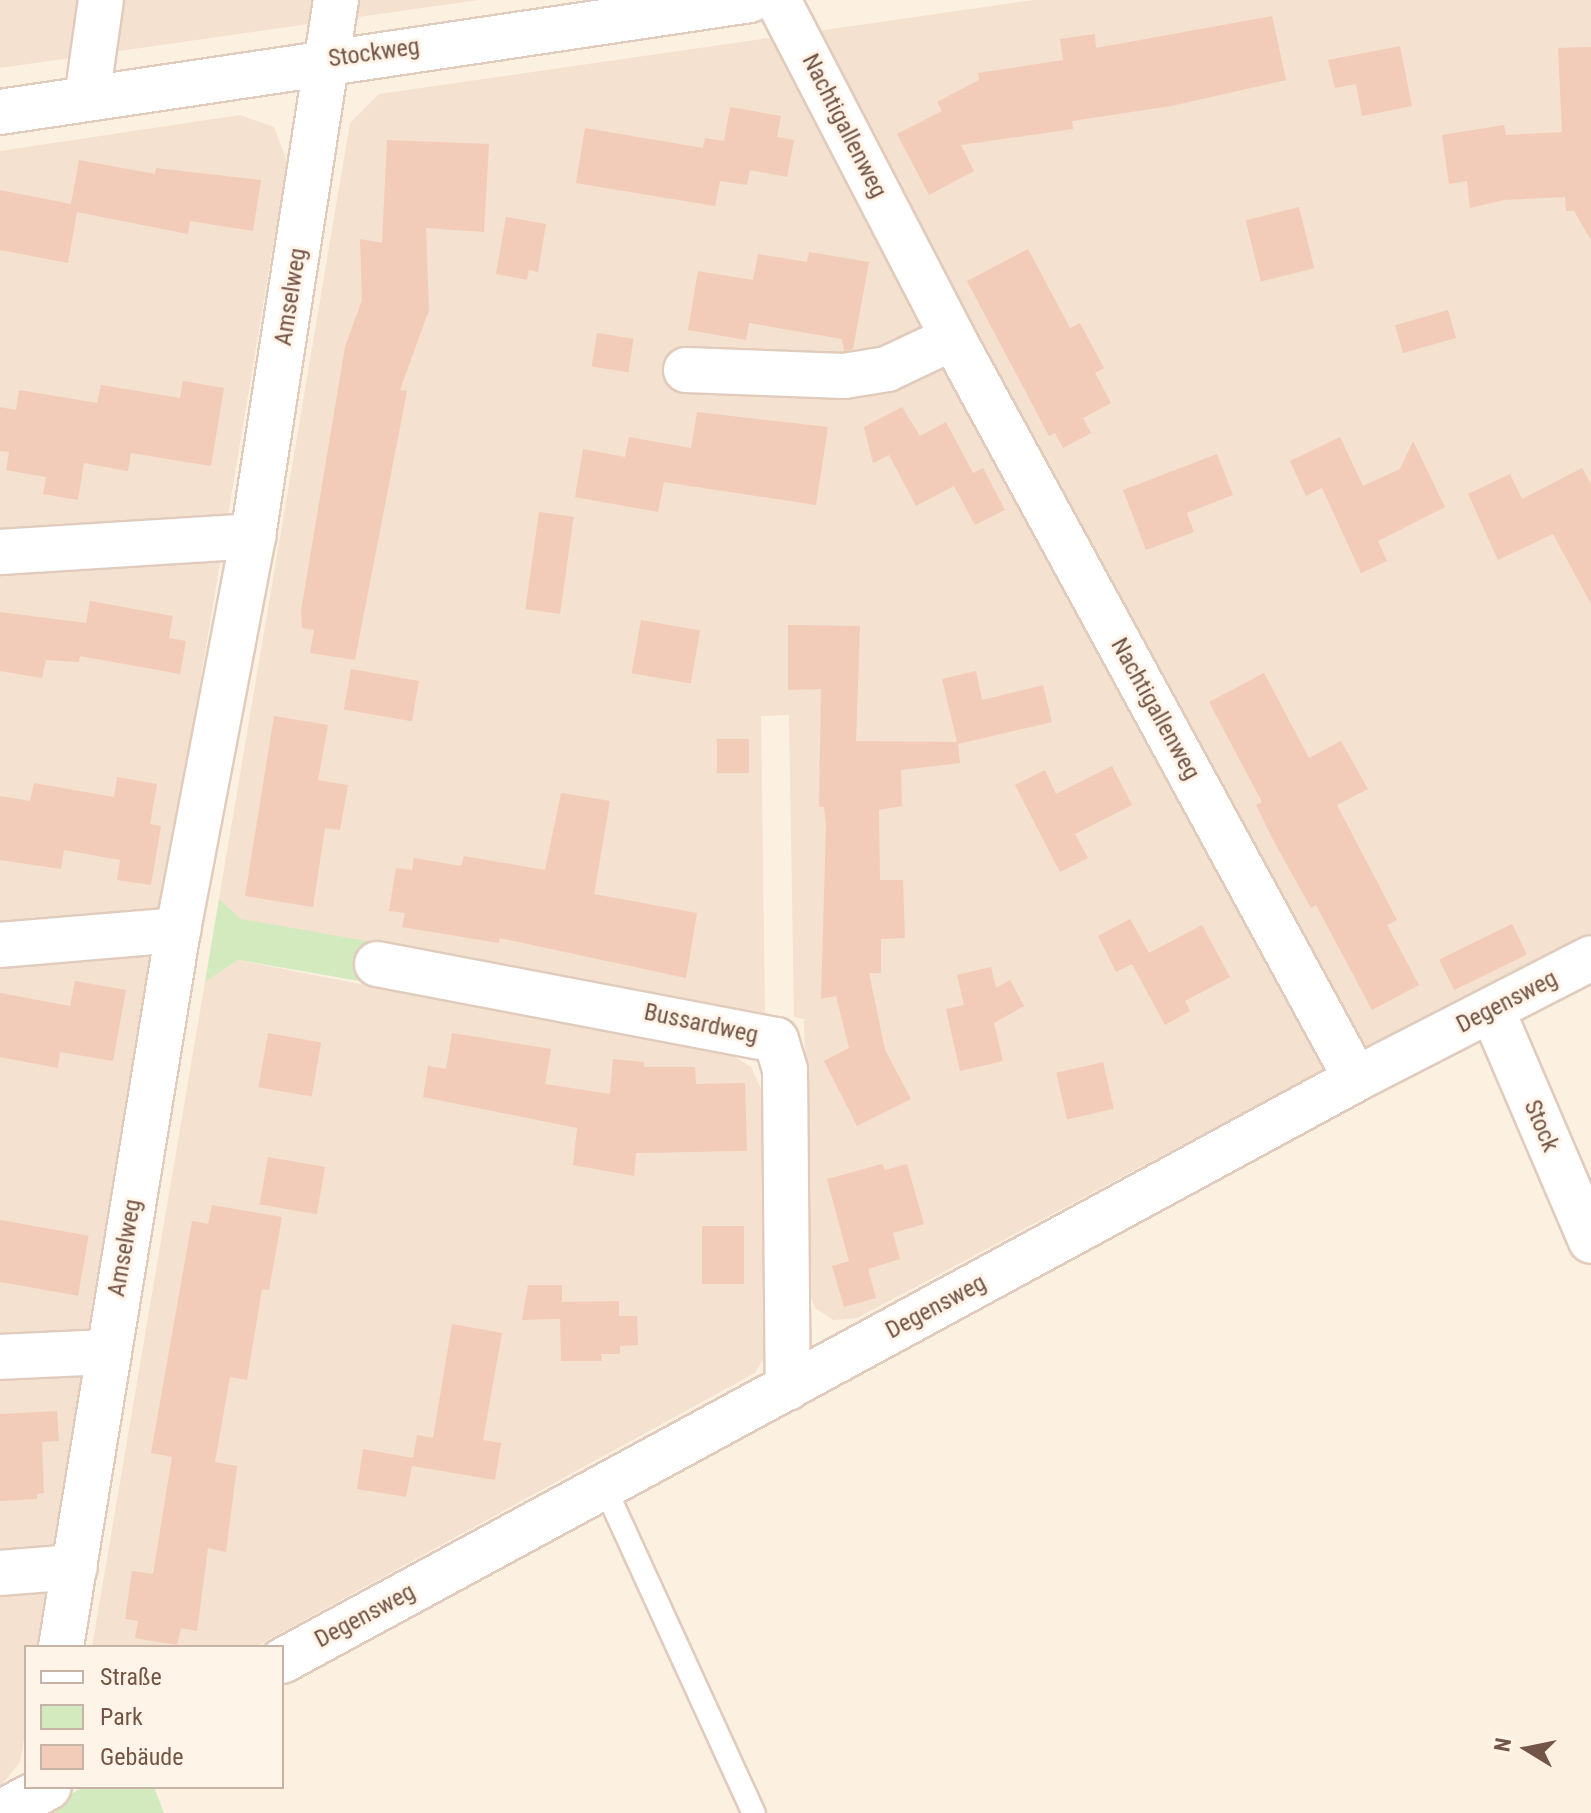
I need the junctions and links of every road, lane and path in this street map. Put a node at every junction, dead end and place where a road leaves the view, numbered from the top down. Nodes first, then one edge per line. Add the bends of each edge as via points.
1 (101, 0) edge
2 (336, 0) edge
3 (750, 0) edge
4 (778, 0) edge
5 (328, 59) junction
6 (87, 98) junction
7 (0, 112) edge
8 (953, 338) junction
9 (686, 370) dead end
10 (253, 536) junction
11 (0, 552) edge
12 (178, 930) junction
13 (0, 945) edge
14 (1591, 958) edge
15 (377, 964) dead end
16 (1492, 1010) junction
17 (1356, 1079) junction
18 (1591, 1241) edge
19 (107, 1352) junction
20 (0, 1357) edge
21 (788, 1388) junction
22 (604, 1486) junction
23 (75, 1567) junction
24 (0, 1573) edge
25 (61, 1645) edge
26 (284, 1660) edge
27 (754, 1813) edge

1 - 6 street
2 - 5 street, Amselweg
3 - 5 street, Stockweg
4 - 8 street, Nachtigallenweg
5 - 6 street, Stockweg
5 - 10 street, Amselweg
6 - 7 street, Stockweg
8 - 9 street via 887,369 844,376
8 - 17 street, Nachtigallenweg
10 - 11 street
10 - 12 street, Amselweg
12 - 13 street
12 - 19 street, Amselweg
14 - 16 street, Degensweg
15 - 21 street, Bussardweg via 776,1040 785,1070
16 - 17 street, Degensweg
16 - 18 street, Stock
17 - 21 street, Degensweg
19 - 20 street
19 - 23 street, Amselweg
21 - 22 street, Degensweg
22 - 26 street, Degensweg
22 - 27 lane
23 - 24 street
23 - 25 street, Amselweg

